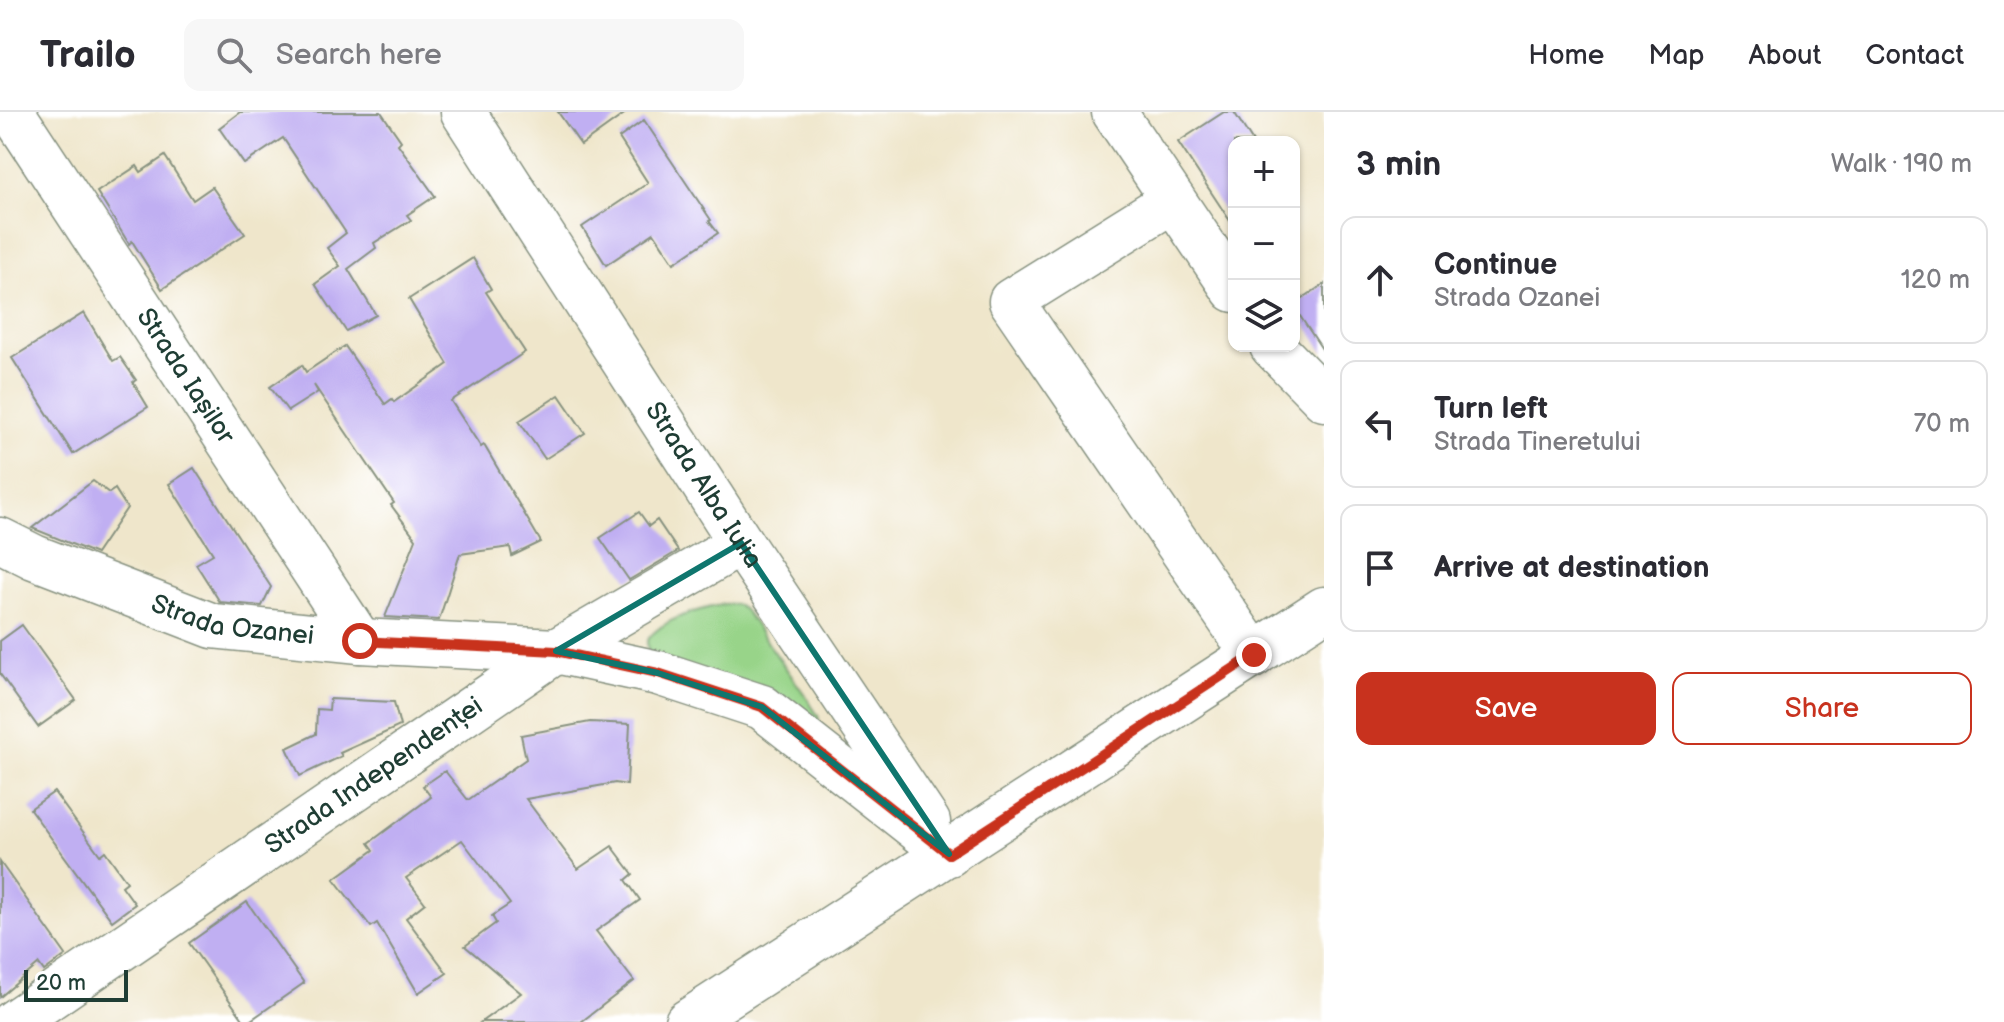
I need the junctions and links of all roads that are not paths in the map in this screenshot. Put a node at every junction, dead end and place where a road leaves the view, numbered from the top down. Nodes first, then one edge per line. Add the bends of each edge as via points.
1 (1114, 112) edge
2 (466, 113) edge
3 (16, 120) edge
4 (1173, 200) junction
5 (1228, 281) edge
6 (1278, 352) edge
7 (1324, 399) edge
8 (741, 543) junction
9 (11, 559) edge
10 (1324, 609) edge
11 (360, 641) junction
12 (556, 651) junction
13 (1254, 655) junction
14 (949, 854) junction
15 (14, 1022) edge
16 (687, 1022) edge

1 - 4 street
2 - 8 street, Strada Alba Iulia
3 - 11 street, Strada Iașilor
4 - 5 street
4 - 13 street via 1011,301
6 - 7 street
8 - 12 street, Strada Independenței
8 - 14 street, Strada Alba Iulia
9 - 11 street, Strada Ozanei via 213,626
10 - 13 street
11 - 12 street, Strada Ozanei
12 - 14 street, Strada Ozanei via 658,673 762,707
12 - 15 street, Strada Independenței
13 - 14 street
14 - 16 street

